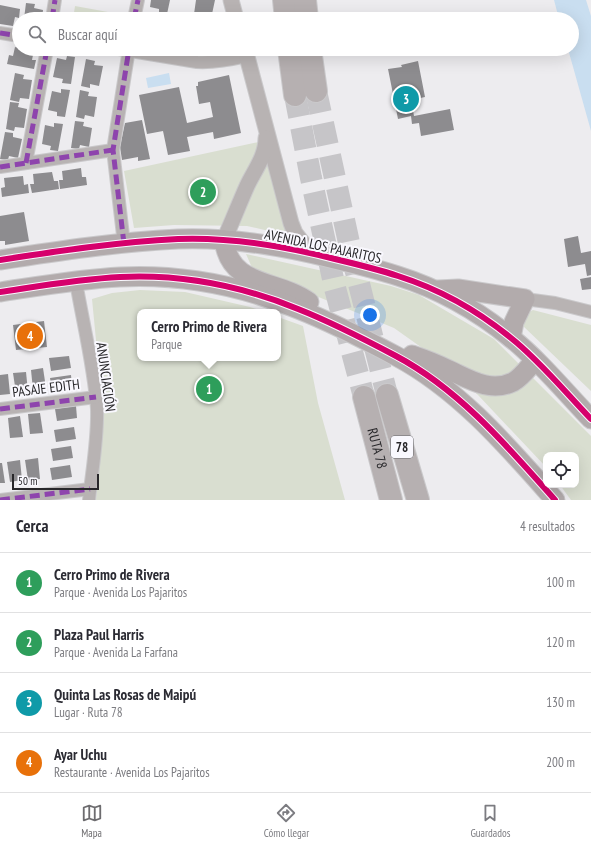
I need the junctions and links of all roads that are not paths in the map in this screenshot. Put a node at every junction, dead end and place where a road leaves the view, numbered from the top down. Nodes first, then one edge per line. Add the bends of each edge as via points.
1 (56, 0) edge
2 (138, 0) edge
3 (231, 0) edge
4 (284, 0) edge
5 (305, 0) edge
6 (53, 12) edge
7 (135, 12) edge
8 (234, 12) edge
9 (285, 12) edge
10 (306, 12) edge
11 (0, 33) edge
12 (12, 35) edge
13 (46, 56) edge
14 (125, 56) edge
15 (164, 56) edge
16 (239, 56) edge
17 (247, 56) edge
18 (290, 56) edge
19 (311, 56) edge
20 (316, 91) tunnel mouth
21 (295, 95) tunnel mouth
22 (266, 131) junction
23 (113, 150) junction
24 (26, 163) junction
25 (0, 167) edge
26 (224, 240) junction
27 (124, 244) junction
28 (310, 252) junction
29 (0, 260) edge
30 (76, 282) junction
31 (433, 290) junction
32 (0, 292) edge
33 (525, 299) junction
34 (591, 312) edge
35 (326, 321) junction
36 (512, 338) junction
37 (372, 343) junction
38 (535, 360) junction
39 (387, 395) tunnel mouth
40 (96, 396) junction
41 (364, 397) tunnel mouth
42 (0, 409) edge
43 (591, 419) edge
44 (90, 495) edge
45 (0, 500) edge
46 (391, 500) edge
47 (418, 500) edge
48 (555, 500) edge

1 - 6 street
2 - 7 street
3 - 8 street
4 - 9 highway
5 - 10 highway
11 - 12 street
13 - 24 street
14 - 23 street
15 - 16 street via 209,63 227,61
17 - 22 street
18 - 21 highway
19 - 20 highway
22 - 26 street via 263,155
22 - 28 street via 291,223 295,233
23 - 24 street
23 - 27 street
24 - 25 street
26 - 27 main road, AVENIDA LOS PAJARITOS via 178,239
26 - 28 main road, AVENIDA LOS PAJARITOS
26 - 35 main road via 225,250 238,271 304,299
27 - 29 main road, AVENIDA LOS PAJARITOS
28 - 31 main road, AVENIDA LOS PAJARITOS via 398,276
30 - 32 main road
30 - 35 main road via 120,277 168,277 203,282 272,299
30 - 40 street, ANUNCIACIÓN
31 - 33 main road via 458,289
31 - 36 main road, AVENIDA LOS PAJARITOS via 456,301
33 - 34 street
33 - 36 main road via 514,322
35 - 37 main road
36 - 38 main road, AVENIDA LOS PAJARITOS
37 - 38 main road via 411,354 470,381 488,386 514,381
37 - 48 main road via 412,364 448,390 500,439
38 - 43 main road, AVENIDA LOS PAJARITOS
39 - 47 highway, RUTA 78 / 78
40 - 42 street, PASAJE EDITH
40 - 44 street, ANUNCIACIÓN via 96,430
41 - 46 highway, RUTA 78 / 78
44 - 45 street

